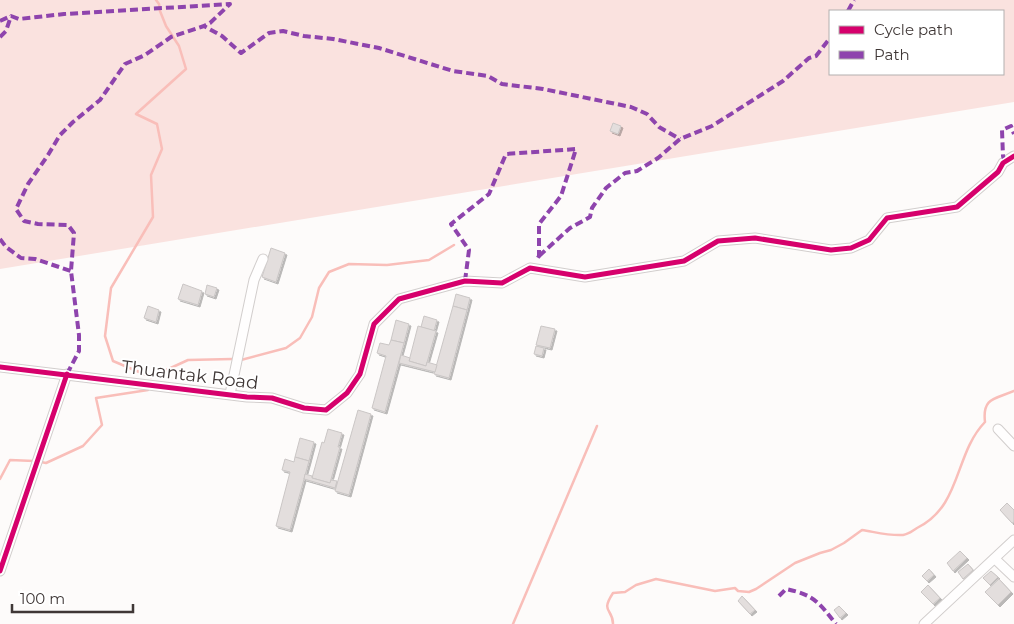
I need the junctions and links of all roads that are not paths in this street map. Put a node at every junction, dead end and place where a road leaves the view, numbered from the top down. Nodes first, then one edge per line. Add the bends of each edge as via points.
1 (1014, 156) edge
2 (263, 259) dead end
3 (0, 367) edge
4 (67, 374) junction
5 (230, 394) junction
6 (998, 429) dead end
7 (1014, 446) edge
8 (1014, 540) edge
9 (995, 559) junction
10 (0, 571) edge
11 (1014, 577) edge
12 (924, 624) edge

1 - 5 street, Thuantak Road via 957,207 887,218 869,240 851,248 831,250 755,238 718,241 684,261 585,277 530,268 502,283 466,281 399,299 374,324 360,374 347,393 326,410 304,408 272,398
2 - 5 street via 254,280
3 - 4 street, Thuantak Road
4 - 5 street, Thuantak Road
4 - 10 street
6 - 7 street
8 - 9 street
9 - 11 street
9 - 12 street

